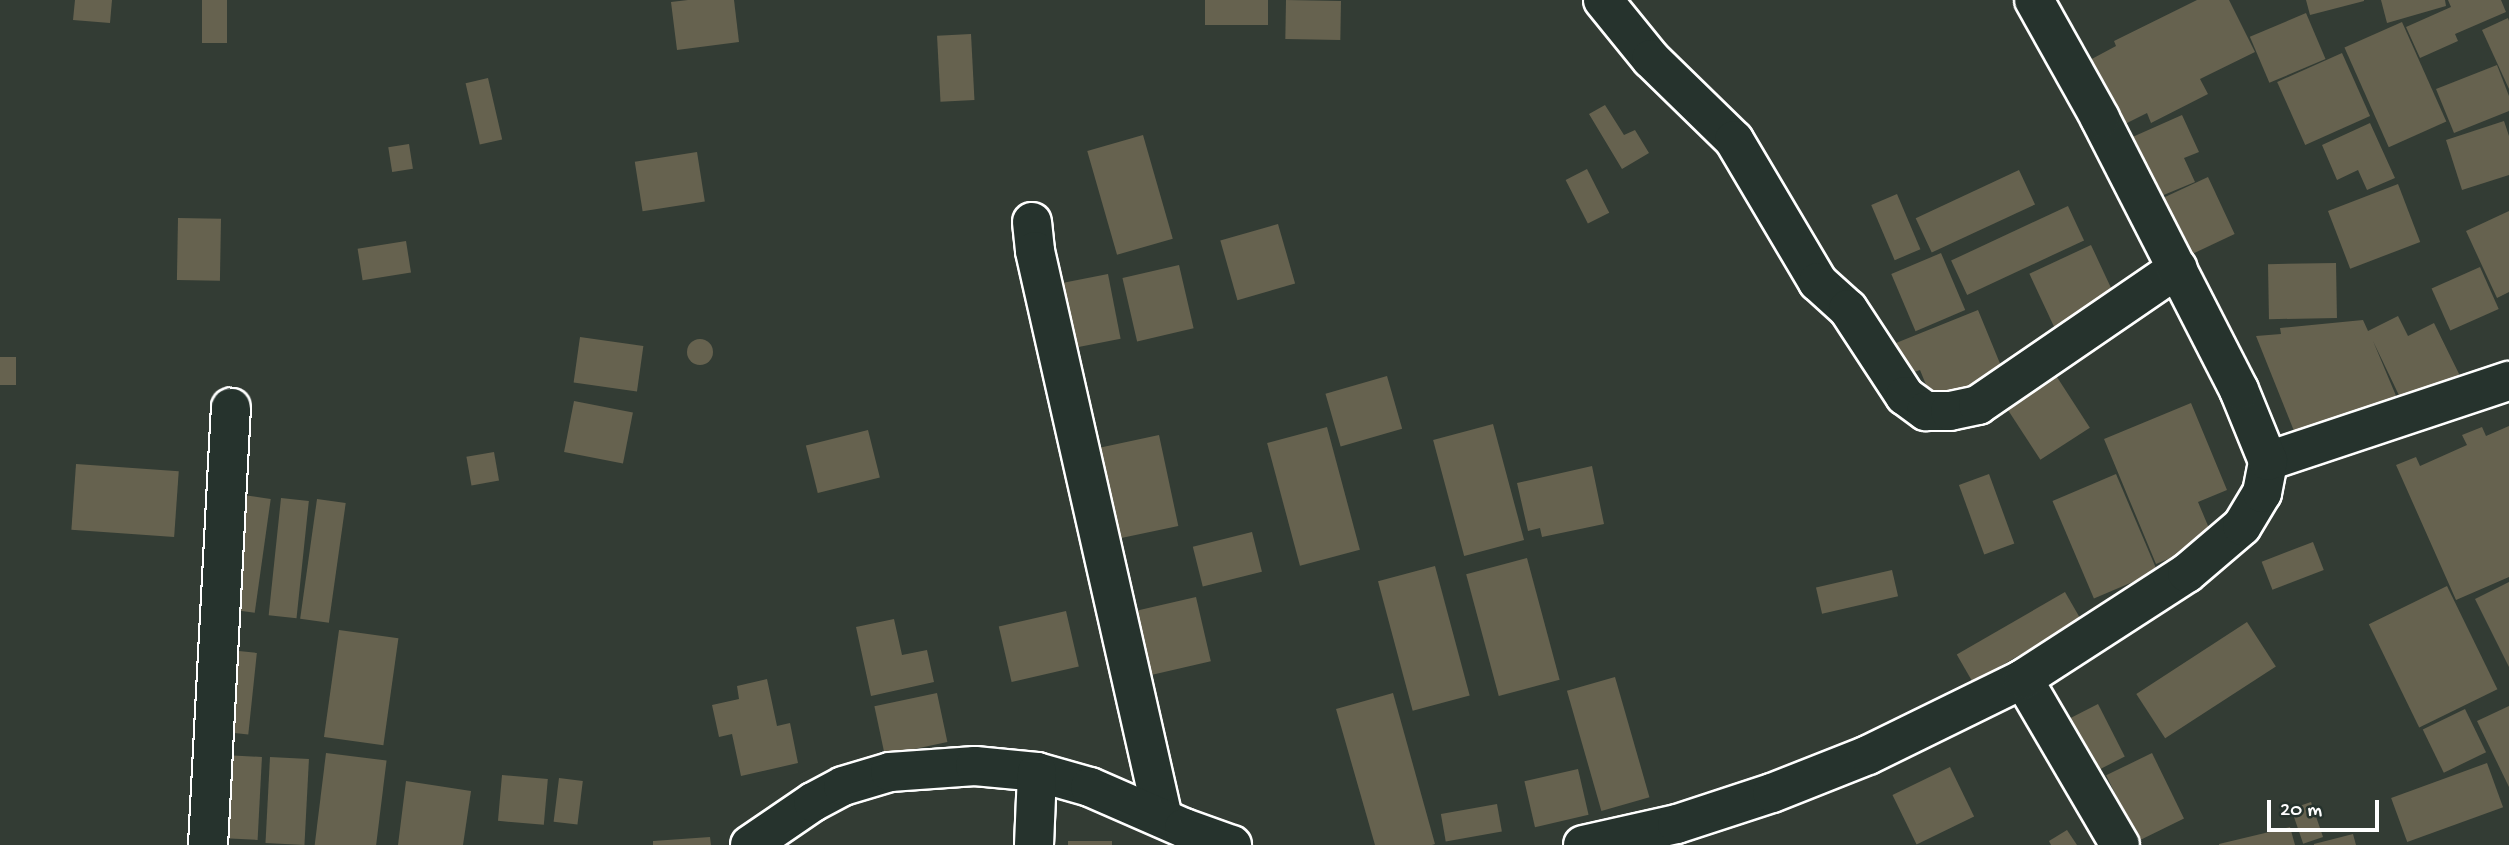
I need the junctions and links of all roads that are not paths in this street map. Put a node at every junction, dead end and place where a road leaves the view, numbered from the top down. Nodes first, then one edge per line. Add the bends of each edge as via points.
1 (1604, 0) edge
2 (2034, 0) edge
3 (1032, 222) dead end
4 (2178, 268) junction
5 (2509, 381) edge
6 (231, 408) dead end
7 (2268, 461) junction
8 (2023, 679) junction
9 (1037, 772) junction
10 (1163, 818) junction
11 (208, 845) edge
12 (750, 845) edge
13 (1034, 845) edge
14 (1232, 845) edge
15 (1583, 845) edge
16 (2120, 845) edge

1 - 4 street via 1651,59 1734,140 1818,282 1848,309 1905,396 1926,411 1978,405
2 - 4 street
3 - 10 street
4 - 7 street via 2239,390
5 - 7 street
6 - 11 street
7 - 8 street via 2262,493 2242,526 2143,604
8 - 15 street via 1868,755 1772,793 1677,824
8 - 16 street
9 - 10 street via 1090,787
9 - 12 street via 975,766 890,772 843,786
9 - 13 street
10 - 14 street

